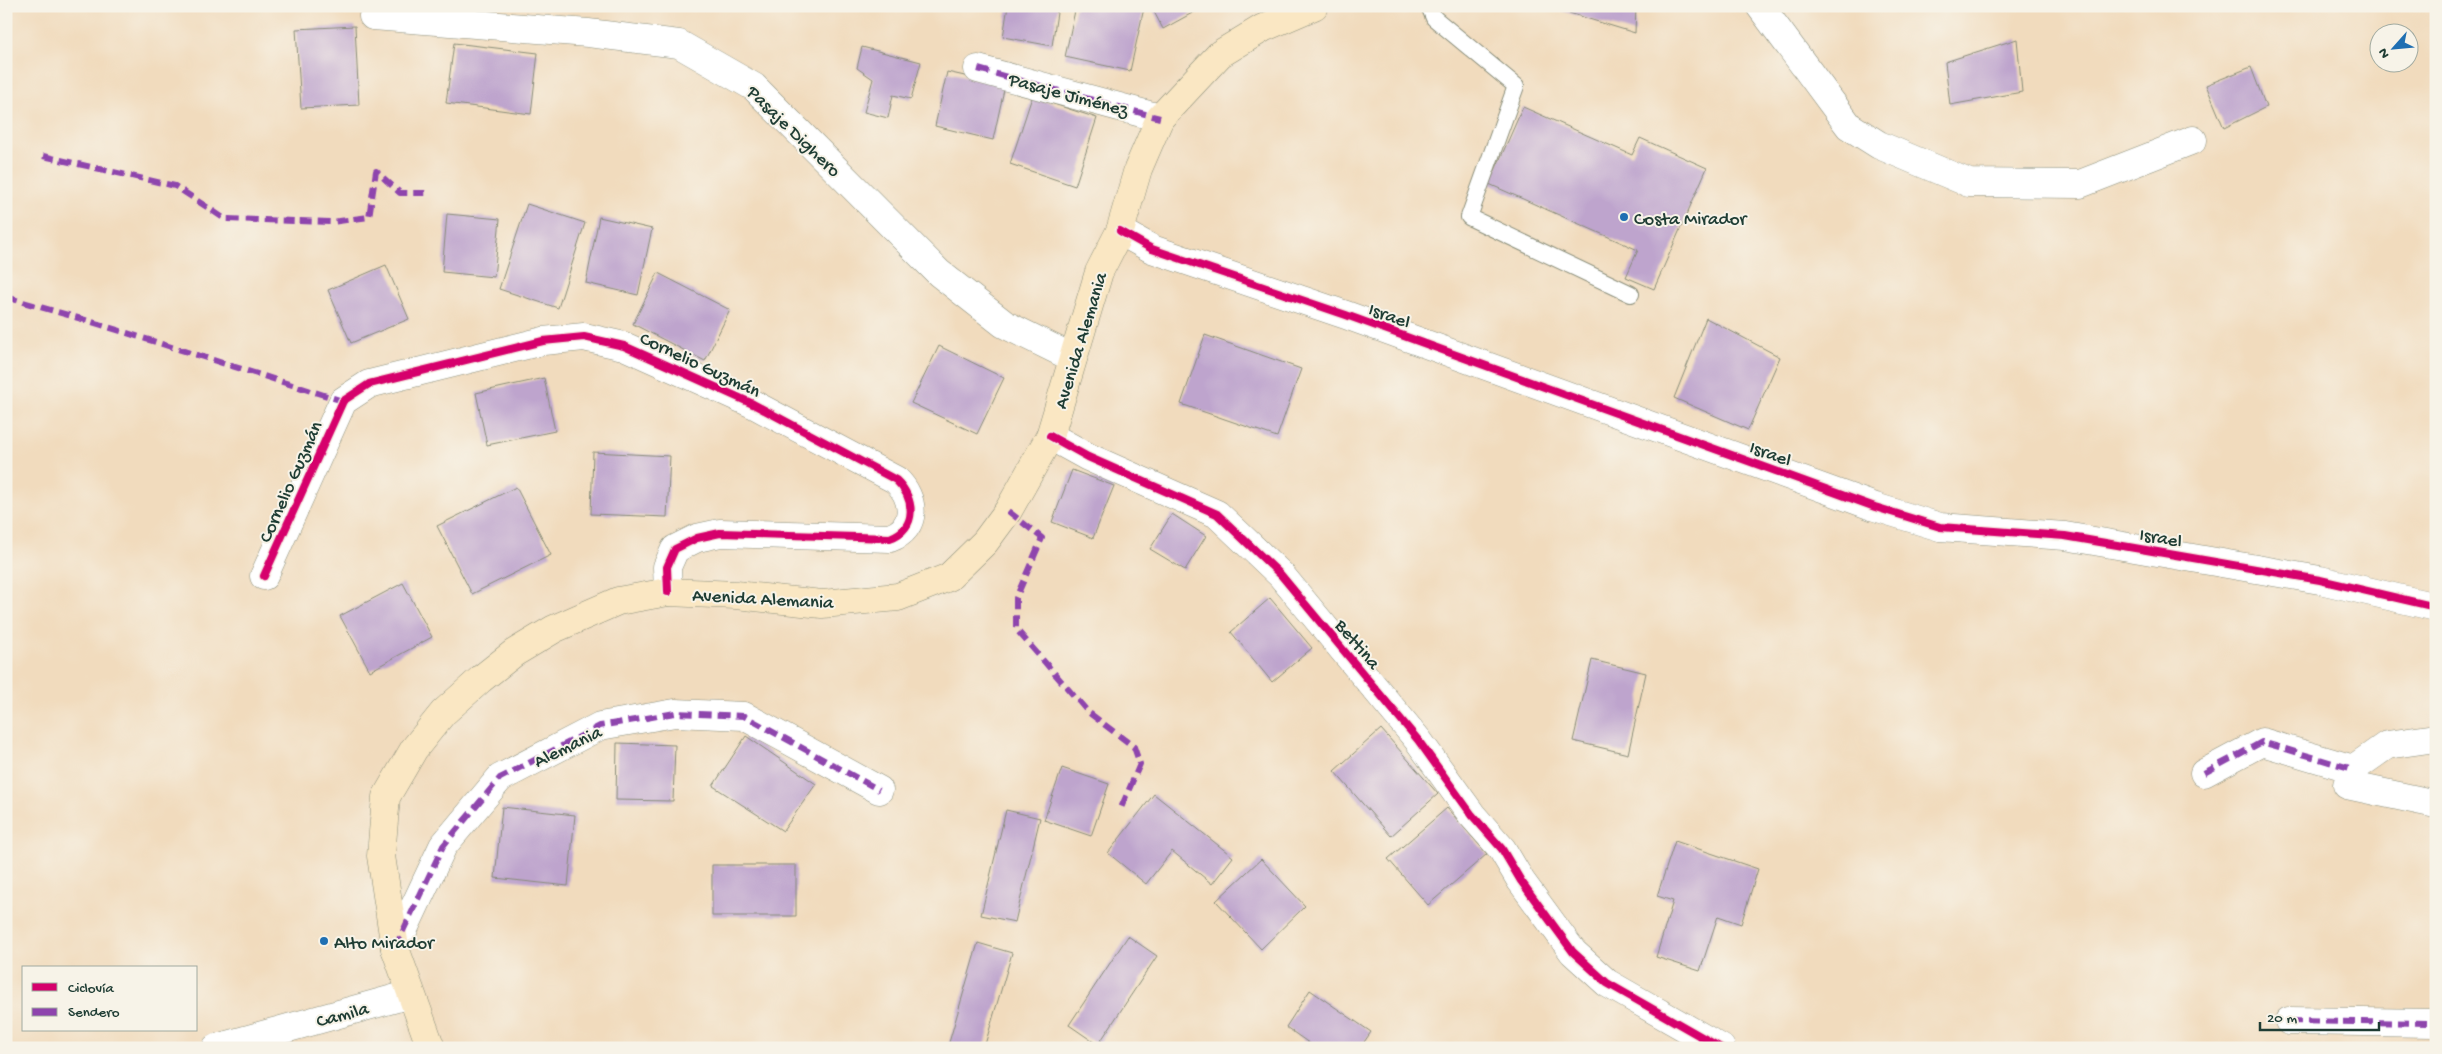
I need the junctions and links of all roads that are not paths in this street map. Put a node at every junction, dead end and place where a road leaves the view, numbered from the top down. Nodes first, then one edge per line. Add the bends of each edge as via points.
1 (1314, 6) edge
2 (1428, 6) edge
3 (1760, 6) edge
4 (373, 16) dead end
5 (978, 69) dead end
6 (1160, 118) junction
7 (2192, 140) dead end
8 (1120, 231) junction
9 (1631, 294) dead end
10 (1073, 358) junction
11 (1050, 436) junction
12 (264, 576) dead end
13 (668, 592) junction
14 (2436, 608) edge
15 (2436, 738) edge
16 (2353, 769) junction
17 (2204, 773) dead end
18 (879, 790) dead end
19 (2436, 804) edge
20 (395, 948) junction
21 (411, 994) junction
22 (2289, 1021) dead end
23 (2436, 1023) edge
24 (216, 1048) edge
25 (431, 1048) edge
26 (1721, 1048) edge

1 - 6 main road, Avenida Alemania via 1263,28 1220,54
2 - 9 lane via 1434,18 1516,86 1469,216
3 - 7 street via 1849,126 1879,145 1968,183 2080,184
4 - 10 street, Pasaje Dighero via 588,33 680,44 754,87 946,278 1004,324
5 - 6 street, Pasaje Jiménez
6 - 8 main road, Avenida Alemania via 1138,169
8 - 10 main road, Avenida Alemania via 1099,272
8 - 14 street, Israel via 1152,249 1346,315 1874,507 1940,527 2065,536 2320,580
10 - 11 main road, Avenida Alemania
11 - 13 main road, Avenida Alemania via 1008,511 985,542 949,577 898,597 822,604
11 - 26 street, Bettina via 1088,457 1217,514 1281,575 1418,740 1472,815 1502,849 1520,881 1573,952 1607,983
12 - 13 street, Cornelio Guzmán via 342,400 369,384 543,341 584,338 624,346 753,404 896,480 911,505 908,526 890,538 720,533 697,538 675,549 667,567
13 - 20 main road, Avenida Alemania via 618,601 554,629 514,653 443,713 414,749 386,797 381,856
15 - 16 street via 2387,745
16 - 17 street via 2262,742
16 - 19 street via 2347,785
18 - 20 street, Alemania via 744,716 675,713 600,726 500,778 443,846
20 - 21 main road, Avenida Alemania
21 - 24 street, Camila
21 - 25 main road, Avenida Alemania
22 - 23 street

